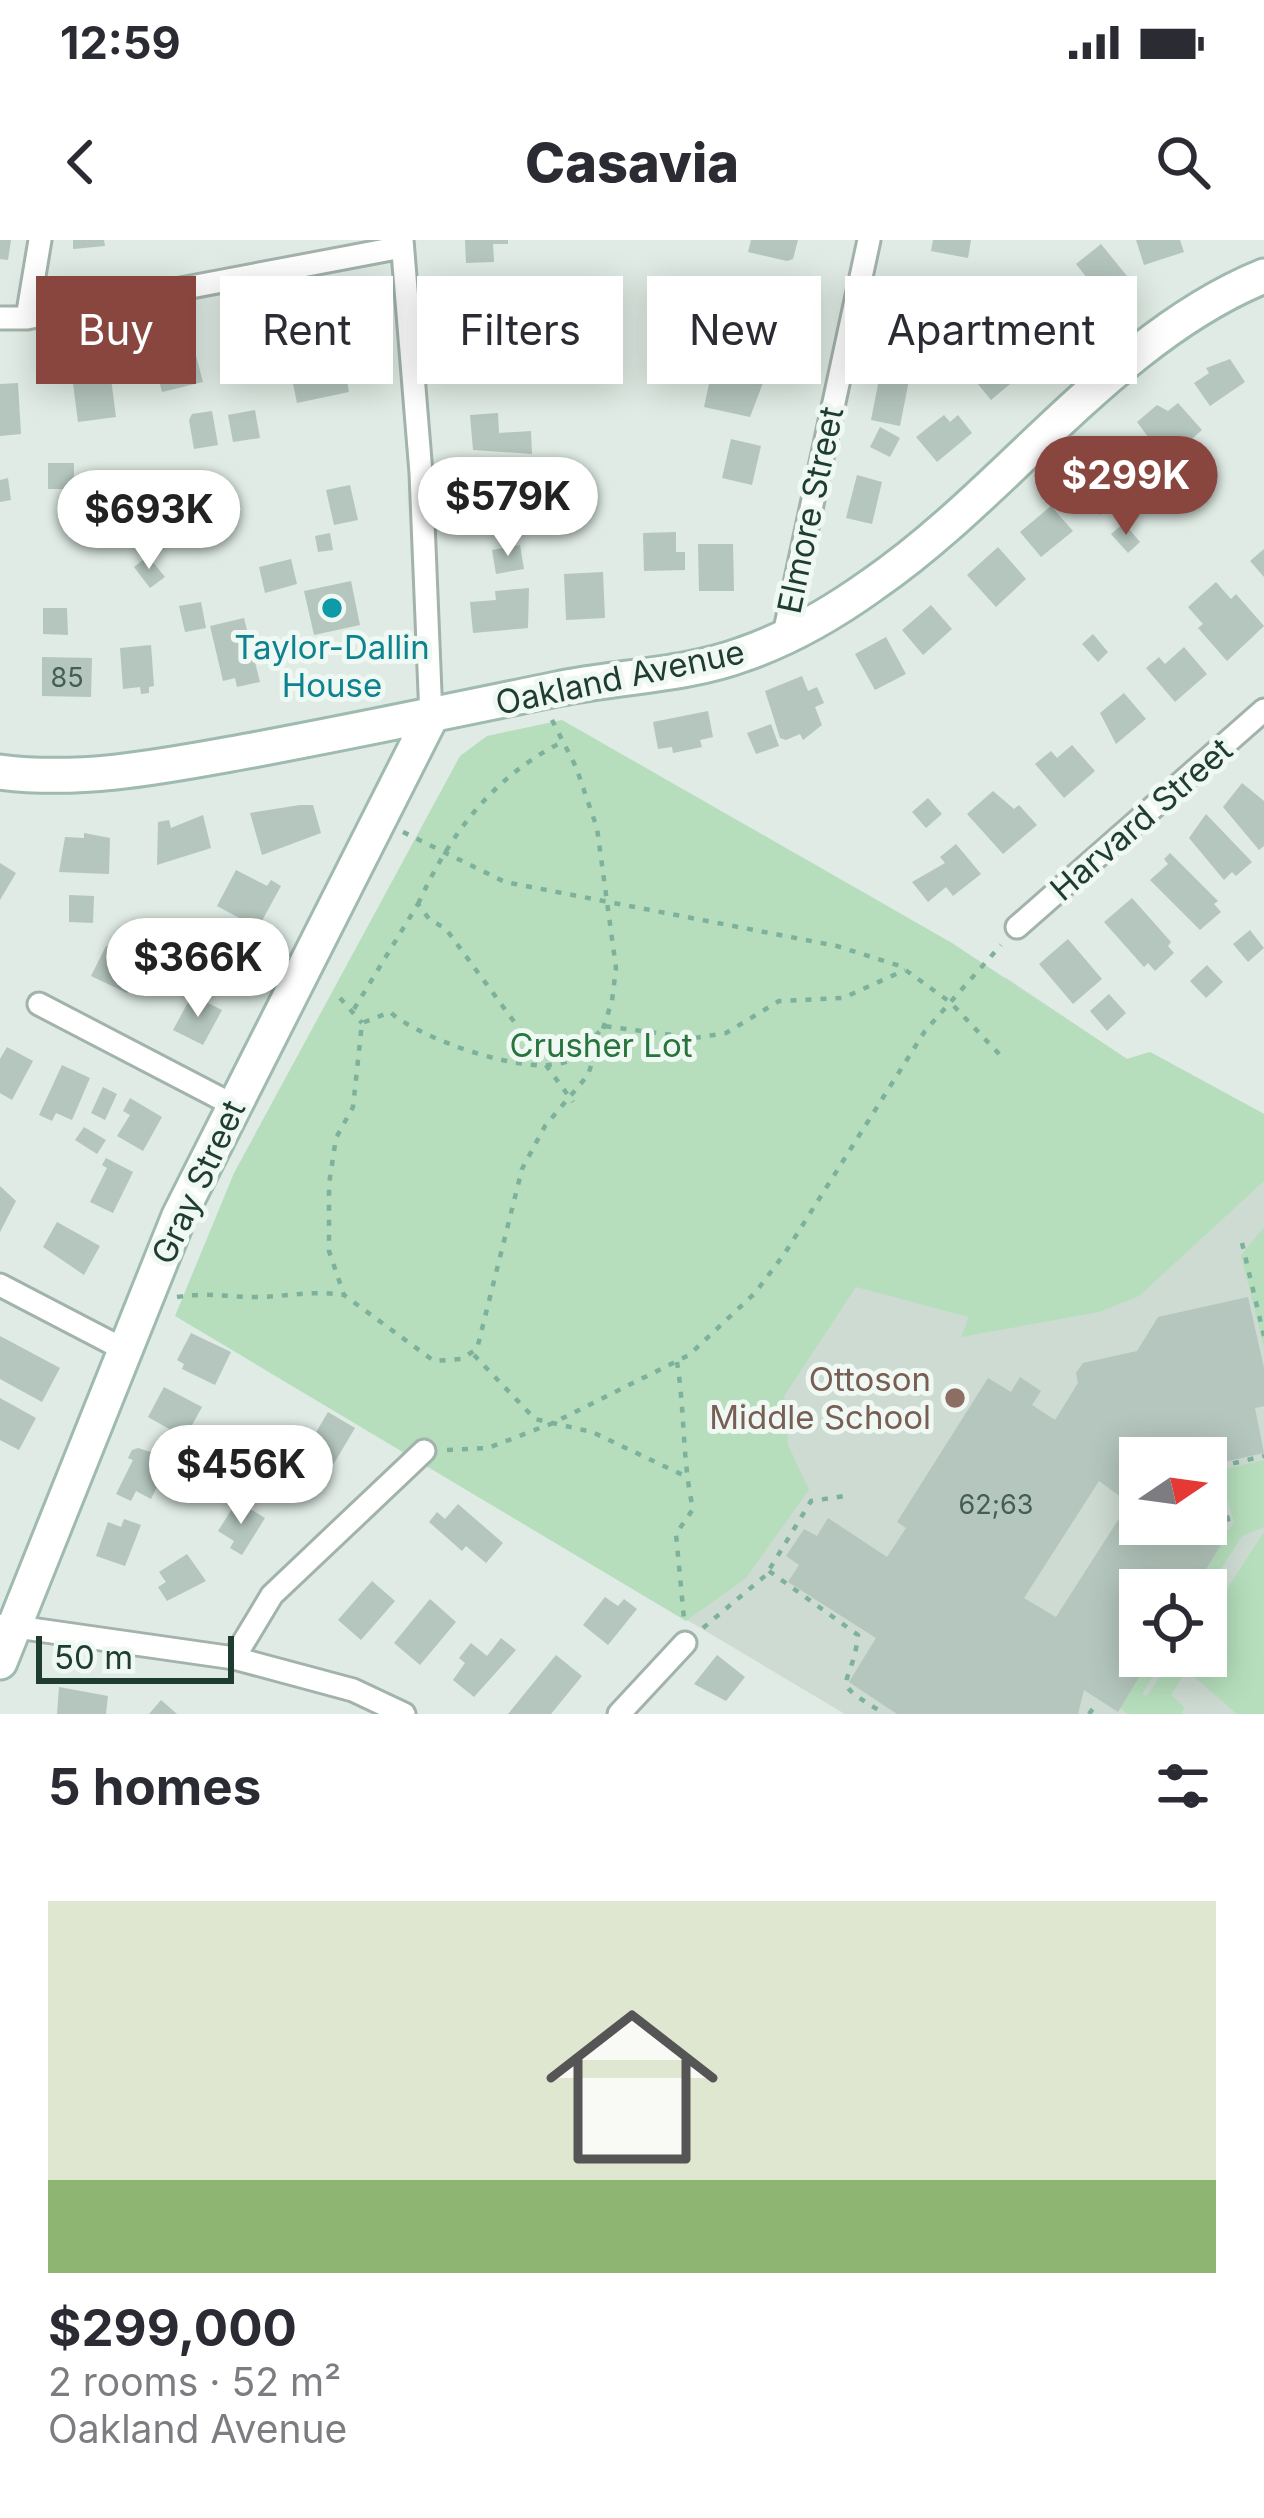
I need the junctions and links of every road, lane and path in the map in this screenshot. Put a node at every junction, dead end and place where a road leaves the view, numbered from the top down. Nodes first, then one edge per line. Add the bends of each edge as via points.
1 (40, 240) edge
2 (869, 240) edge
3 (402, 243) edge
4 (1264, 276) edge
5 (0, 318) edge
6 (26, 318) junction
7 (783, 639) junction
8 (546, 691) junction
9 (1264, 710) edge
10 (431, 717) junction
11 (560, 743) junction
12 (0, 772) edge
13 (382, 821) junction
14 (441, 851) junction
15 (605, 900) junction
16 (418, 904) junction
17 (1017, 927) joint
18 (905, 970) junction
19 (340, 998) dead end
20 (950, 1002) junction
21 (39, 1004) dead end
22 (354, 1009) junction
23 (362, 1023) junction
24 (604, 1026) junction
25 (1002, 1057) dead end
26 (550, 1066) junction
27 (572, 1100) junction
28 (233, 1105) junction
29 (1243, 1243) dead end
30 (0, 1285) edge
31 (344, 1295) junction
32 (177, 1297) dead end
33 (1264, 1336) edge
34 (123, 1349) junction
35 (474, 1354) junction
36 (676, 1360) junction
37 (553, 1423) junction
38 (424, 1450) joint
39 (1264, 1456) edge
40 (1227, 1465) edge
41 (685, 1476) junction
42 (844, 1496) dead end
43 (769, 1571) junction
44 (4, 1639) edge
45 (685, 1643) junction
46 (234, 1658) junction
47 (1096, 1703) dead end
48 (404, 1714) edge
49 (620, 1714) edge
50 (885, 1714) edge
51 (1089, 1714) edge

1 - 6 street
2 - 7 street, Elmore Street
3 - 6 street
3 - 10 street
4 - 7 street, Oakland Avenue via 1161,335 915,553
5 - 6 street
7 - 8 street, Oakland Avenue via 687,670
8 - 10 street, Oakland Avenue
8 - 11 path
9 - 17 street, Harvard Street
10 - 12 street, Oakland Avenue via 129,771
10 - 13 street, Gray Street
11 - 14 path via 503,782
11 - 15 path via 577,767 597,828
13 - 14 path
13 - 28 street, Gray Street
14 - 15 path via 505,882
14 - 16 path
15 - 18 path via 837,946
15 - 24 path via 616,968
16 - 22 path
16 - 26 path
17 - 20 path
18 - 20 path
18 - 24 path via 843,998 779,1001 726,1033 695,1038
19 - 22 path
20 - 25 path
20 - 36 path via 765,1280
21 - 28 street
22 - 23 path
23 - 26 path via 391,1012 407,1028 458,1050
23 - 31 path via 353,1107 336,1138 328,1184 329,1251
24 - 26 path via 572,1060
24 - 27 path
26 - 27 path
27 - 35 path via 544,1126 523,1169
28 - 34 street, Gray Street
29 - 33 path
30 - 34 street
31 - 32 path
31 - 35 path via 434,1361
34 - 44 street, Gray Street
35 - 37 path via 536,1419
36 - 37 path
36 - 41 path
37 - 38 path via 488,1448
37 - 41 path via 631,1447
38 - 46 street via 272,1595
39 - 40 path
41 - 45 path via 693,1509 676,1534
42 - 43 path via 811,1501
43 - 45 path
43 - 50 path via 858,1635 843,1681
44 - 46 street
45 - 49 street
46 - 48 street via 353,1690
47 - 51 path

